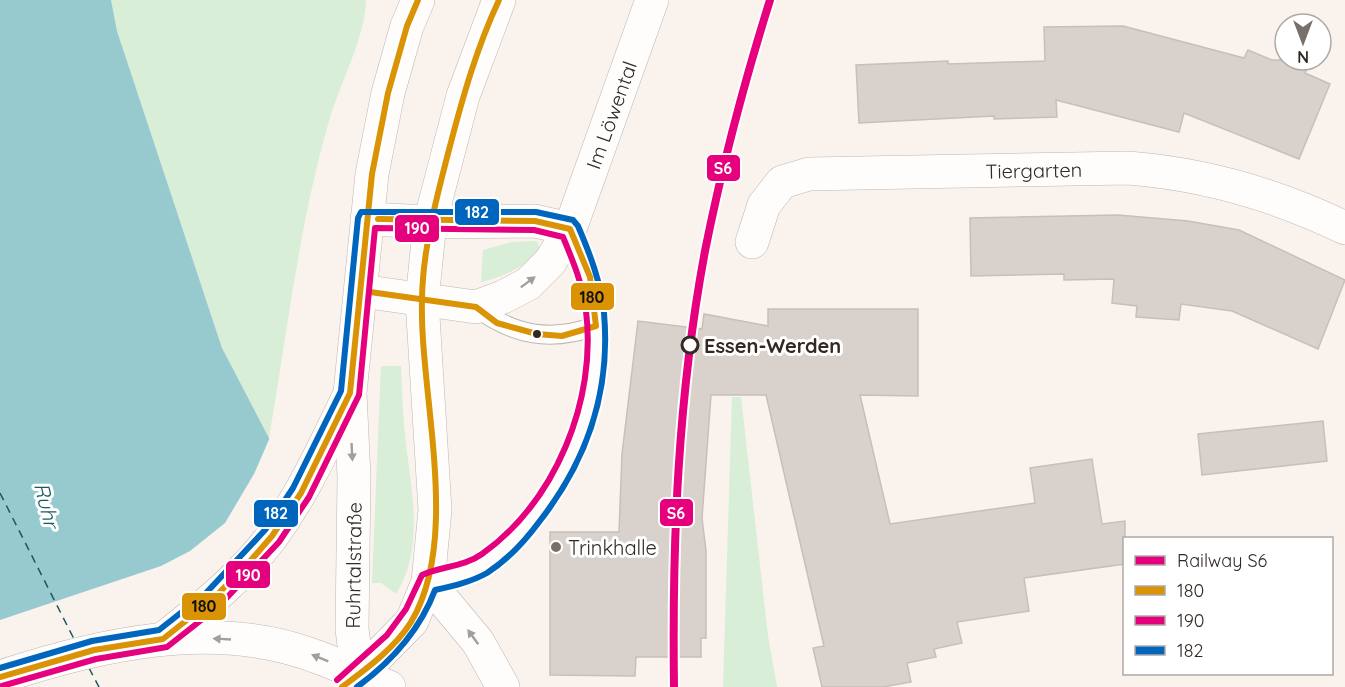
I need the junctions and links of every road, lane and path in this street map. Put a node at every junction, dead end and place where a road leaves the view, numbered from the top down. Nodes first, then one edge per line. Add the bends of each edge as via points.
1 (418, 0) edge
2 (499, 0) edge
3 (652, 0) edge
4 (367, 219) junction
5 (430, 222) junction
6 (1345, 228) edge
7 (570, 229) junction
8 (752, 242) dead end
9 (361, 291) junction
10 (422, 300) junction
11 (476, 307) junction
12 (596, 326) junction
13 (350, 393) junction
14 (428, 582) junction
15 (163, 639) junction
16 (0, 677) edge
17 (366, 680) edge
18 (503, 687) edge

1 - 4 main road, Ruhrtalstraße via 388,93
2 - 5 main road via 463,96
3 - 7 main road, Im Löwental
4 - 5 main road
4 - 9 main road, Ruhrtalstraße
5 - 7 main road via 535,221
5 - 10 main road
6 - 8 main road, Tiergarten via 1296,204 1176,172 1128,168 808,174 782,182 764,204
11 -> 7 main road, Im Löwental via 528,284 550,262
7 - 12 lane via 590,277
9 - 10 main road, Im Löwental
9 - 13 main road, Ruhrtalstraße
10 - 11 main road, Im Löwental
10 - 14 main road via 435,510
11 - 12 lane via 497,323 537,334 562,336
12 - 14 lane via 587,412 565,469 507,547 486,563 458,576
13 - 15 main road via 312,472 272,536 212,600
13 -> 17 main road, Ruhrtalstraße via 354,477 352,594
14 - 17 main road via 412,621
18 -> 14 main road via 478,642
15 - 16 main road via 94,650
17 -> 15 main road via 308,653 259,642

